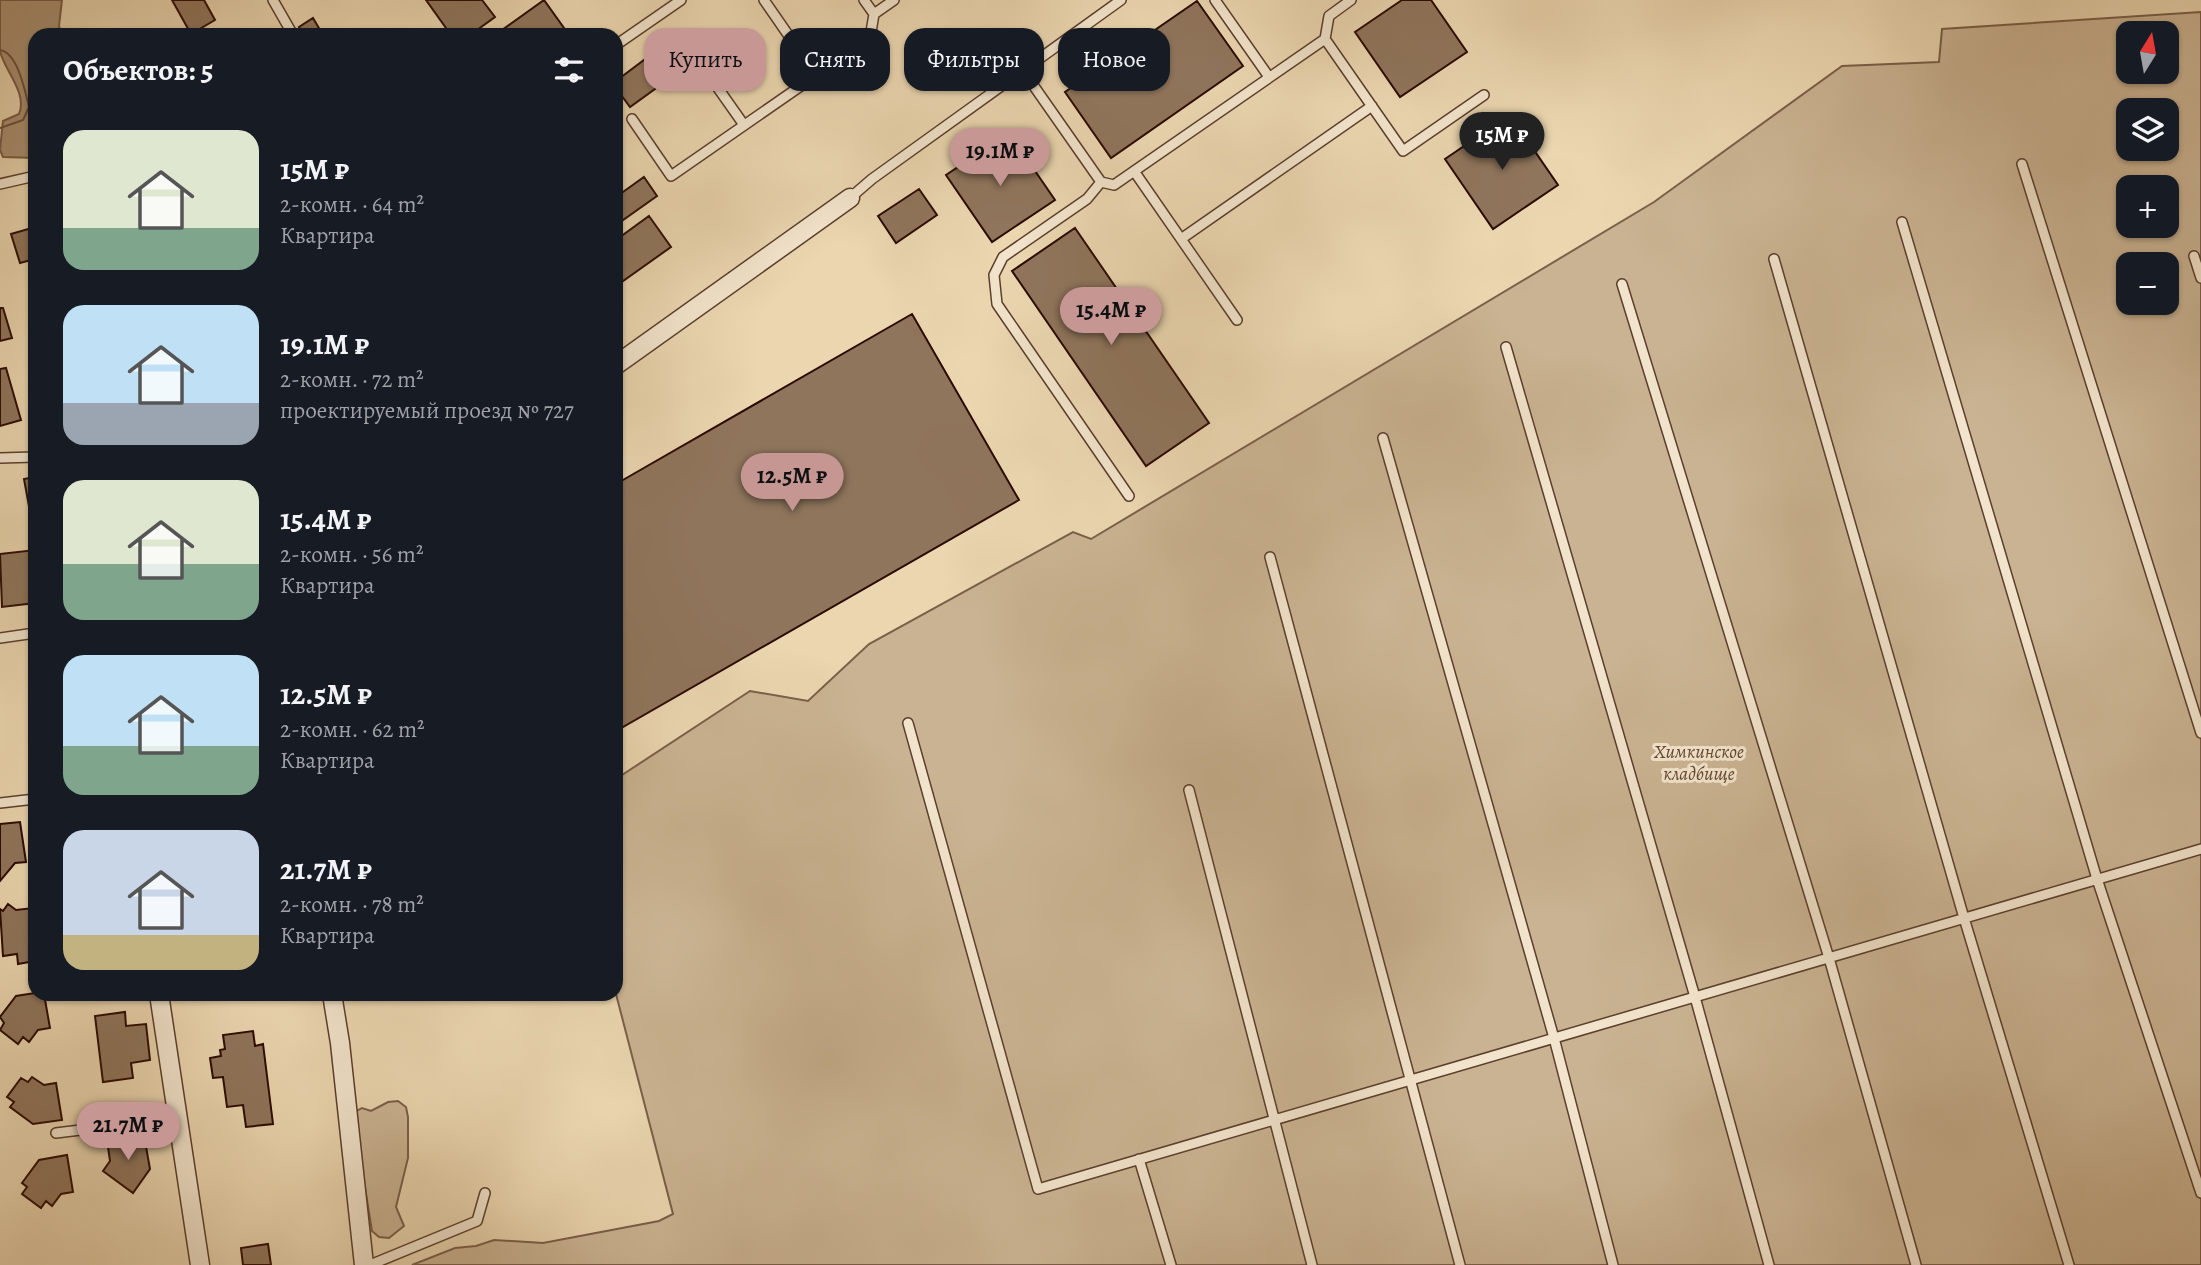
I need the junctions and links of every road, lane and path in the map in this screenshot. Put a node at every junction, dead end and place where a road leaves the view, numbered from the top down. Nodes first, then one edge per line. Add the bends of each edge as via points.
1 (273, 0) edge
2 (681, 0) edge
3 (764, 0) edge
4 (864, 0) edge
5 (894, 0) edge
6 (1121, 0) edge
7 (1215, 0) edge
8 (1351, 0) edge
9 (874, 14) junction
10 (289, 28) edge
11 (783, 28) edge
12 (872, 28) edge
13 (1325, 38) junction
14 (623, 40) edge
15 (1044, 57) edge
16 (1269, 77) junction
17 (720, 91) edge
18 (793, 91) edge
19 (997, 91) edge
20 (1037, 91) edge
21 (1483, 95) dead end
22 (1372, 106) junction
23 (632, 119) dead end
24 (744, 125) junction
25 (2022, 164) dead end
26 (1134, 171) junction
27 (28, 178) edge
28 (1101, 182) junction
29 (0, 184) edge
30 (850, 198) joint
31 (1902, 222) dead end
32 (1181, 239) junction
33 (2194, 256) dead end
34 (1774, 259) dead end
35 (2201, 278) edge
36 (1622, 284) dead end
37 (1237, 320) dead end
38 (1506, 347) dead end
39 (623, 360) edge
40 (1383, 438) dead end
41 (28, 457) edge
42 (0, 458) edge
43 (1129, 496) dead end
44 (1270, 557) dead end
45 (28, 634) edge
46 (0, 638) edge
47 (908, 723) dead end
48 (2201, 733) edge
49 (1189, 790) dead end
50 (28, 800) edge
51 (0, 803) edge
52 (2201, 849) edge
53 (2097, 879) junction
54 (1965, 918) junction
55 (1829, 958) junction
56 (1695, 997) junction
57 (160, 1001) edge
58 (333, 1001) edge
59 (1554, 1038) junction
60 (1411, 1080) junction
61 (178, 1118) junction
62 (1273, 1120) junction
63 (56, 1133) dead end
64 (1139, 1159) junction
65 (485, 1193) dead end
66 (2201, 1193) edge
67 (200, 1265) edge
68 (364, 1265) edge
69 (370, 1265) edge
70 (1171, 1265) edge
71 (1312, 1265) edge
72 (1460, 1265) edge
73 (1613, 1265) edge
74 (1769, 1265) edge
75 (1916, 1265) edge
76 (2069, 1265) edge

1 - 10 lane
2 - 14 lane
3 - 11 lane
4 - 9 lane
5 - 9 lane
6 - 15 lane
7 - 16 lane
8 - 13 lane via 1329,16
9 - 12 lane
13 - 16 lane
13 - 22 lane
16 - 26 lane
17 - 24 lane
18 - 24 lane
19 - 30 lane
20 - 28 lane
21 - 22 lane via 1403,151
22 - 32 lane
23 - 24 lane via 671,176
25 - 48 lane
26 - 28 lane via 1114,184
26 - 32 lane
27 - 29 lane
28 - 43 lane via 1087,199 1003,257 994,275 996,303
30 - 39 street
31 - 53 lane
32 - 37 lane
33 - 35 lane
34 - 54 lane
36 - 55 lane
38 - 56 lane
40 - 59 lane
41 - 42 lane
44 - 60 lane
45 - 46 lane
47 - 64 lane via 1038,1189
49 - 62 lane
50 - 51 lane
52 - 53 lane
53 - 54 lane
53 - 66 lane
54 - 55 lane
54 - 76 lane
55 - 56 lane
55 - 75 lane
56 - 59 lane
56 - 74 lane
57 - 61 street
58 - 68 street
59 - 60 lane
59 - 73 lane
60 - 62 lane
60 - 72 lane
61 - 63 lane
61 - 67 street
62 - 64 lane
62 - 71 lane
64 - 70 lane
65 - 69 lane via 477,1221

